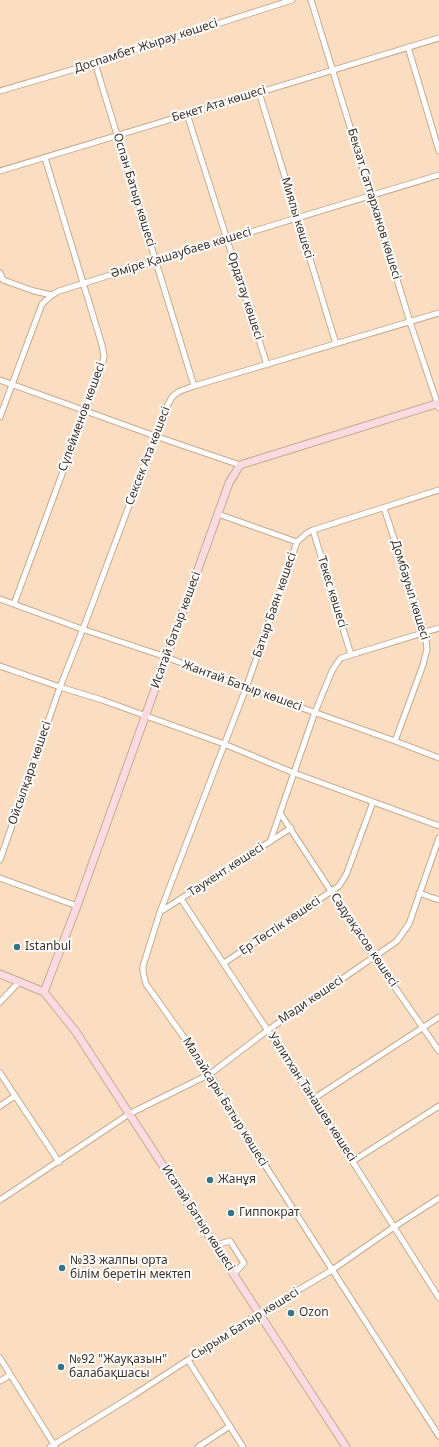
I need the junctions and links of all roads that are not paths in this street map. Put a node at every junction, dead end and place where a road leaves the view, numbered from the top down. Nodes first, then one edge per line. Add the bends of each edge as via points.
1 (292, 0) edge
2 (311, 0) edge
3 (439, 38) edge
4 (408, 47) junction
5 (95, 63) junction
6 (333, 69) junction
7 (0, 91) edge
8 (259, 92) junction
9 (187, 114) junction
10 (117, 136) junction
11 (439, 151) edge
12 (45, 158) junction
13 (0, 171) edge
14 (439, 175) edge
15 (372, 196) junction
16 (297, 218) junction
17 (227, 239) junction
18 (155, 261) junction
19 (0, 273) edge
20 (1, 280) edge
21 (83, 283) junction
22 (52, 295) junction
23 (439, 313) edge
24 (410, 322) junction
25 (336, 344) junction
26 (267, 365) junction
27 (0, 380) edge
28 (12, 384) junction
29 (194, 386) junction
30 (439, 405) edge
31 (85, 411) junction
32 (0, 417) edge
33 (155, 436) junction
34 (240, 465) junction
35 (439, 490) edge
36 (384, 508) junction
37 (218, 514) junction
38 (313, 530) junction
39 (297, 542) junction
40 (0, 599) edge
41 (14, 604) junction
42 (439, 628) edge
43 (82, 630) junction
44 (425, 632) junction
45 (351, 655) junction
46 (166, 657) junction
47 (0, 666) edge
48 (60, 687) junction
49 (246, 688) junction
50 (315, 712) junction
51 (146, 715) junction
52 (395, 741) junction
53 (224, 744) junction
54 (439, 758) edge
55 (294, 773) junction
56 (373, 802) junction
57 (280, 813) junction
58 (439, 826) edge
59 (291, 828) junction
60 (439, 838) edge
61 (270, 842) junction
62 (0, 860) edge
63 (0, 878) edge
64 (332, 892) junction
65 (419, 893) junction
66 (181, 899) junction
67 (439, 900) edge
68 (77, 906) junction
69 (160, 912) junction
70 (374, 957) junction
71 (224, 963) junction
72 (0, 974) edge
73 (19, 982) junction
74 (44, 992) junction
75 (0, 1002) edge
76 (439, 1017) edge
77 (423, 1026) junction
78 (268, 1030) junction
79 (439, 1051) edge
80 (0, 1073) edge
81 (210, 1074) junction
82 (15, 1096) junction
83 (313, 1099) junction
84 (0, 1106) edge
85 (439, 1106) edge
86 (129, 1114) junction
87 (353, 1161) junction
88 (59, 1162) junction
89 (439, 1198) edge
90 (0, 1200) edge
91 (394, 1227) junction
92 (216, 1245) junction
93 (332, 1270) junction
94 (234, 1274) junction
95 (438, 1295) edge
96 (260, 1314) junction
97 (0, 1358) edge
98 (188, 1360) junction
99 (10, 1374) junction
100 (0, 1382) edge
101 (230, 1426) junction
102 (439, 1436) edge
103 (53, 1446) edge
104 (198, 1447) edge
105 (243, 1447) edge
106 (346, 1447) edge

1 - 5 street, Доспамбет Жырау көшесі
2 - 6 street, Бекзат Саттарханов көшесі
3 - 4 street, Бекет Ата көшесі
4 - 6 street, Бекет Ата көшесі
4 - 11 street
5 - 7 street, Доспамбет Жырау көшесі
5 - 10 street, Оспан Батыр көшесі
6 - 8 street, Бекет Ата көшесі
6 - 15 street, Бекзат Саттарханов көшесі
8 - 9 street, Бекет Ата көшесі
8 - 16 street, Миялы көшесі
9 - 10 street, Бекет Ата көшесі
9 - 17 street, Ордатау көшесі
10 - 12 street, Бекет Ата көшесі
10 - 18 street, Оспан Батыр көшесі
12 - 13 street, Бекет Ата көшесі
12 - 21 street, Сүлейменов көшесі
14 - 15 street, Әміре Қашаубаев көшесі
15 - 16 street, Әміре Қашаубаев көшесі
15 - 24 street, Бекзат Саттарханов көшесі
16 - 17 street, Әміре Қашаубаев көшесі
16 - 25 street, Миялы көшесі
17 - 18 street, Әміре Қашаубаев көшесі
17 - 26 street, Ордатау көшесі
18 - 21 street, Әміре Қашаубаев көшесі
18 - 29 street, Оспан Батыр көшесі
19 - 20 street
20 - 22 street
21 - 22 street, Әміре Қашаубаев көшесі
21 - 31 street, Сүлейменов көшесі via 104,356
22 - 28 street, Әміре Қашаубаев көшесі via 42,304
23 - 24 street, Сексек Ата көшесі
24 - 25 street, Сексек Ата көшесі
24 - 30 street, Бекзат Саттарханов көшесі
25 - 26 street, Сексек Ата көшесі
26 - 29 street, Сексек Ата көшесі
27 - 28 street
28 - 31 street
28 - 32 street, Әміре Қашаубаев көшесі
29 - 33 street, Сексек Ата көшесі via 178,392 172,398
30 - 34 street
31 - 33 street
31 - 41 street, Сүлейменов көшесі
33 - 34 street
33 - 43 street, Сексек Ата көшесі
34 - 37 street, Исатай батыр көшесі via 229,483
35 - 36 street, Батыр Баян көшесі
36 - 38 street, Батыр Баян көшесі
36 - 44 street, Домбауыл көшесі
37 - 39 street
37 - 46 street, Исатай батыр көшесі
38 - 39 street, Батыр Баян көшесі
38 - 45 street, Текес көшесі
39 - 49 street, Батыр Баян көшесі
40 - 41 street, Жантай Батыр көшесі
41 - 43 street, Жантай Батыр көшесі
42 - 44 street
43 - 46 street, Жантай Батыр көшесі
43 - 48 street, Сексек Ата көшесі
44 - 45 street
44 - 52 street, Домбауыл көшесі via 427,648 424,659
45 - 50 street via 341,658 332,671
46 - 49 street, Жантай Батыр көшесі
46 - 51 street, Исатай батыр көшесі
47 - 48 street
48 - 51 street
48 - 62 street, Ойсылқара көшесі
49 - 50 street, Жантай Батыр көшесі
49 - 53 street, Батыр Баян көшесі
50 - 52 street, Жантай Батыр көшесі
50 - 55 street
51 - 53 street
51 - 68 street, Исатай батыр көшесі
52 - 54 street, Жантай Батыр көшесі
53 - 55 street
53 - 69 street, Малайсары Батыр көшесі
55 - 56 street
55 - 57 street
56 - 58 street
56 - 64 street, Ер Төстік көшесі via 346,875
57 - 59 street, Сәдуақасов көшесі
57 - 61 street
59 - 61 street, Таукент көшесі
59 - 64 street, Сәдуақасов көшесі
60 - 65 street, Мәди көшесі
61 - 66 street, Таукент көшесі
63 - 68 street
64 - 70 street, Сәдуақасов көшесі
64 - 71 street, Ер Төстік көшесі
65 - 67 street
65 - 70 street, Мәди көшесі via 405,930 397,940
66 - 69 street, Таукент көшесі
66 - 71 street, Уәлитхан Танашев көшесі
68 - 74 street, Исатай батыр көшесі
69 - 81 street, Малайсары Батыр көшесі via 142,972 146,984
70 - 77 street, Сәдуақасов көшесі
70 - 78 street, Мәди көшесі
71 - 78 street, Уәлитхан Танашев көшесі
72 - 73 street
73 - 74 street
73 - 75 street
74 - 86 street, Исатай Батыр көшесі via 76,1032
76 - 77 street
77 - 79 street, Сәдуақасов көшесі
77 - 83 street
78 - 81 street, Мәди көшесі
78 - 83 street, Уәлитхан Танашев көшесі
80 - 82 street
81 - 86 street, Мәди көшесі
81 - 93 street, Малайсары Батыр көшесі
82 - 84 street
82 - 88 street
83 - 87 street, Уәлитхан Танашев көшесі
85 - 87 street
86 - 88 street, Мәди көшесі
86 - 92 street, Исатай Батыр көшесі
87 - 91 street, Уәлитхан Танашев көшесі
88 - 90 street, Мәди көшесі
89 - 91 street, Сырым Батыр көшесі
91 - 93 street, Сырым Батыр көшесі
91 - 95 street, Уәлитхан Танашев көшесі
92 - 94 street, Исатай Батыр көшесі
92 - 94 street via 230,1241 244,1263
93 - 96 street, Сырым Батыр көшесі
93 - 102 street, Малайсары Батыр көшесі
94 - 96 street, Исатай Батыр көшесі
96 - 98 street, Сырым Батыр көшесі
96 - 106 street, Исатай Батыр көшесі
97 - 99 street
98 - 101 street
98 - 103 street, Сырым Батыр көшесі
99 - 100 street
99 - 103 street
101 - 104 street
101 - 105 street

